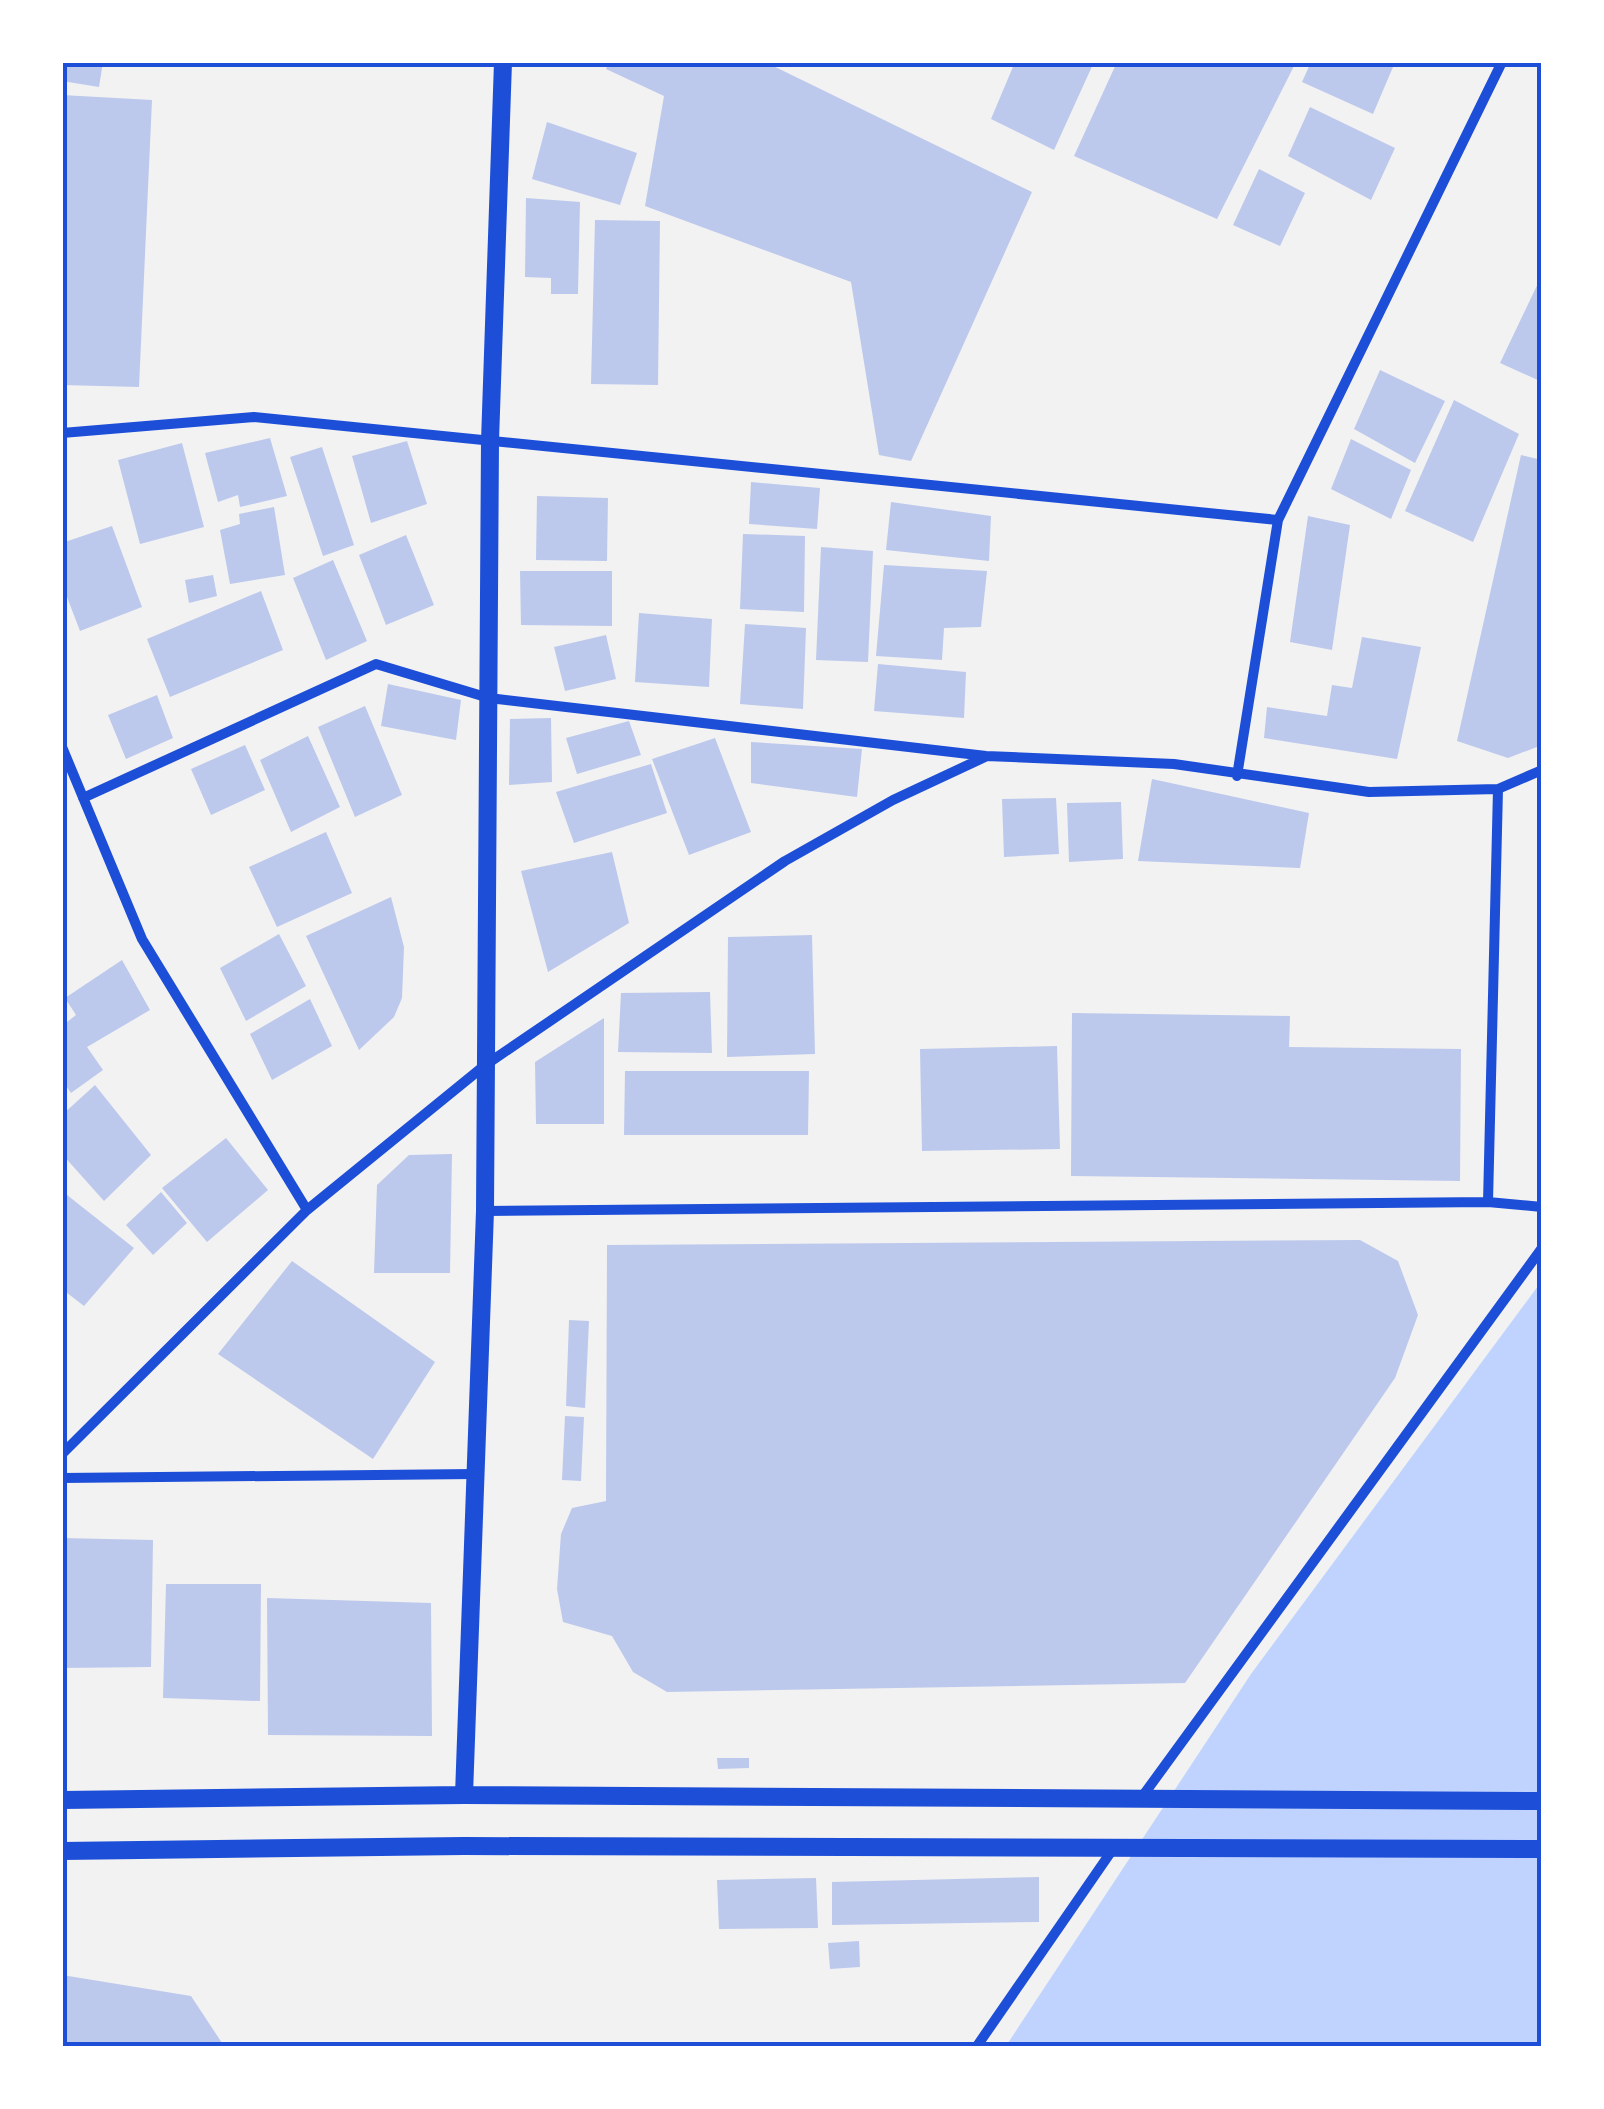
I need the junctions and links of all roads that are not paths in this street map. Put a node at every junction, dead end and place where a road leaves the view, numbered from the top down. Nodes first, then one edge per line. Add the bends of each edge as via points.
1 (503, 62) edge
2 (1502, 62) edge
3 (62, 433) edge
4 (490, 441) junction
5 (1278, 520) junction
6 (489, 698) junction
7 (62, 747) edge
8 (986, 756) junction
9 (1542, 770) edge
10 (1238, 776) junction
11 (1498, 788) junction
12 (84, 798) junction
13 (484, 1066) junction
14 (1488, 1202) junction
15 (1542, 1207) edge
16 (307, 1210) junction
17 (485, 1211) junction
18 (1542, 1248) edge
19 (62, 1454) edge
20 (475, 1474) junction
21 (62, 1478) edge
22 (464, 1796) junction
23 (62, 1800) edge
24 (1542, 1801) edge
25 (1138, 1802) junction
26 (1542, 1848) edge
27 (1113, 1849) junction
28 (62, 1850) edge
29 (977, 2046) edge

1 - 4 street
2 - 5 street
3 - 4 street via 254,417
4 - 5 street
4 - 6 street
5 - 10 street
6 - 8 street
6 - 12 street via 376,664
6 - 13 street
7 - 12 street
8 - 10 street via 1174,764
8 - 13 street via 785,862
9 - 11 street
10 - 11 street via 1369,792
11 - 14 street
12 - 16 street via 142,939
13 - 16 street
13 - 17 street
14 - 15 street
14 - 17 street
16 - 19 street
17 - 20 street
18 - 25 street
20 - 21 street
20 - 22 street
22 - 23 street
22 - 25 street
24 - 25 street
26 - 27 street
27 - 28 street
27 - 29 street

